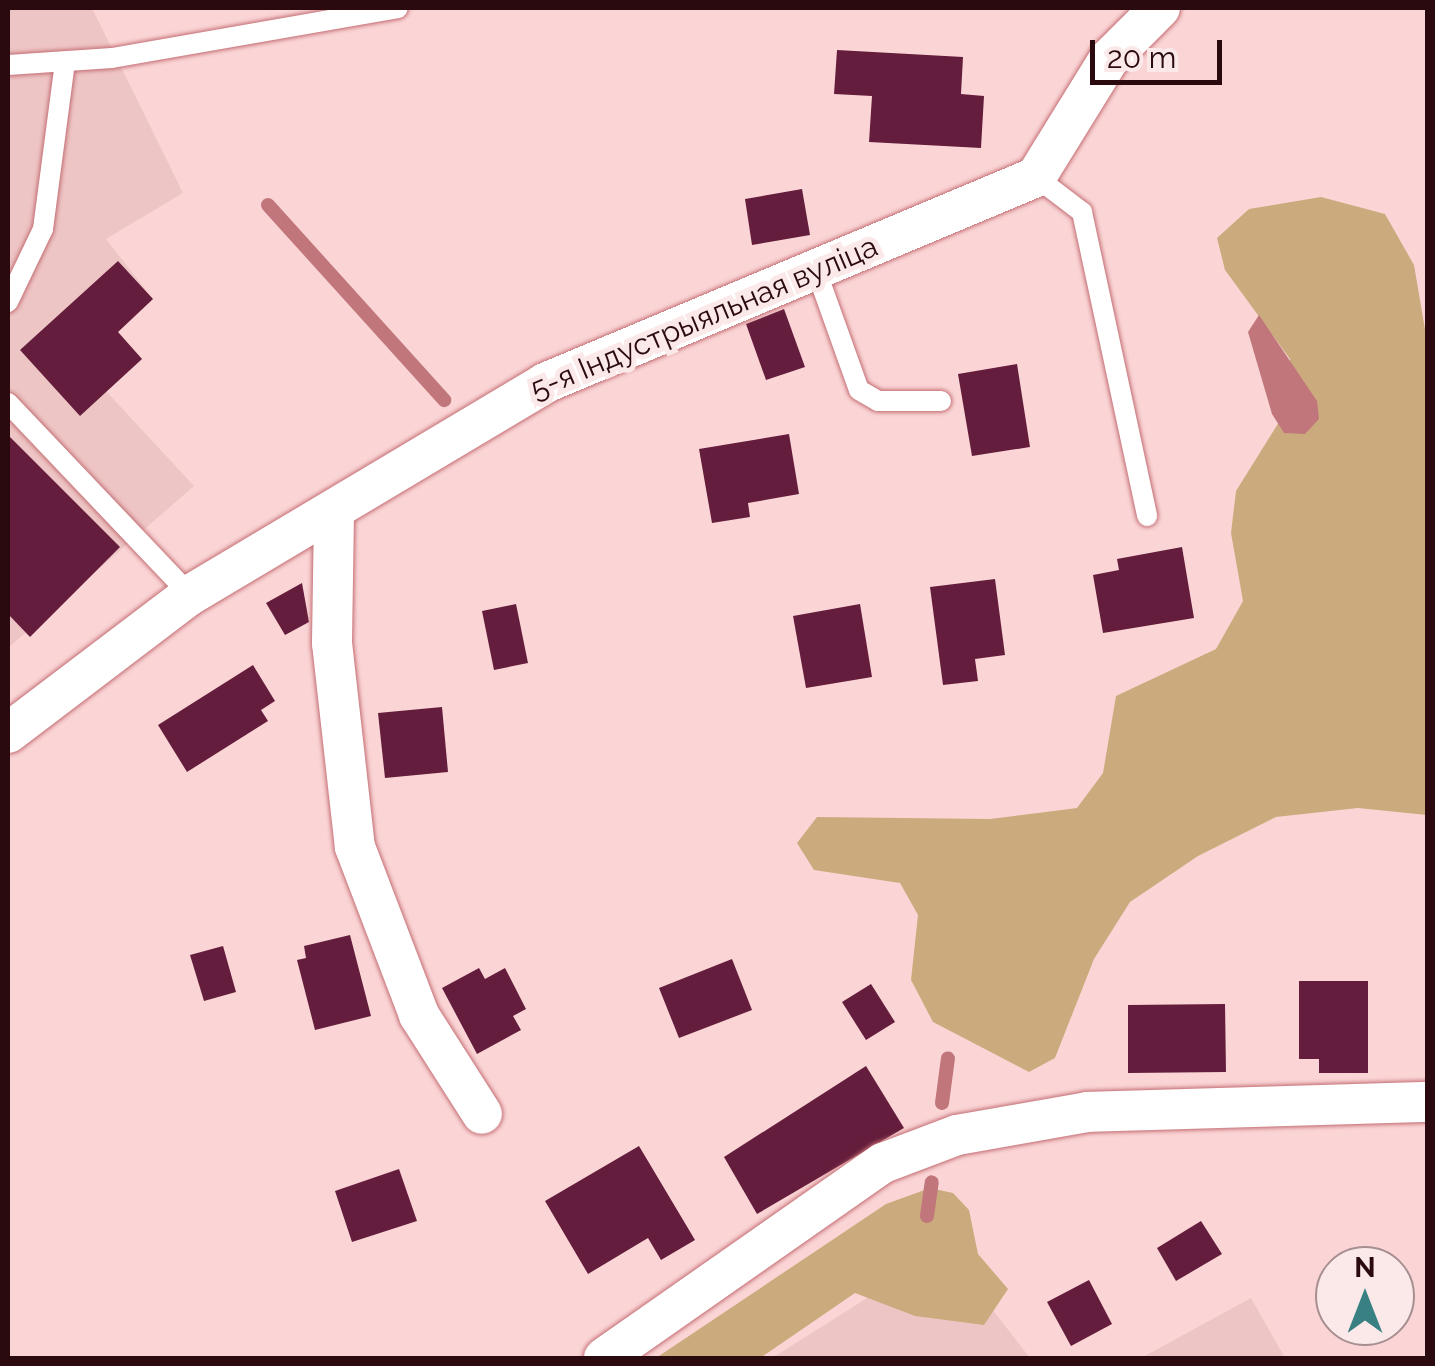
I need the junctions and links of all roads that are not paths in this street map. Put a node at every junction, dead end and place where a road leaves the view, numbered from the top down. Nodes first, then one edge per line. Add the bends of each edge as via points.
1 (398, 8) edge
2 (1160, 8) edge
3 (65, 61) junction
4 (8, 65) edge
5 (1036, 177) junction
6 (816, 270) junction
7 (8, 302) edge
8 (940, 401) dead end
9 (8, 403) edge
10 (334, 514) junction
11 (1147, 516) dead end
12 (190, 595) junction
13 (8, 733) edge
14 (1428, 1102) edge
15 (482, 1114) dead end
16 (604, 1358) edge

1 - 3 lane
2 - 5 street via 1108,59
3 - 4 lane
3 - 7 lane via 43,229
5 - 6 street, 5-я Індустрыяльная вуліца
5 - 11 lane via 1082,212
6 - 8 lane via 859,390 878,401
6 - 10 street, 5-я Індустрыяльная вуліца via 545,383
9 - 12 lane
10 - 12 street, 5-я Індустрыяльная вуліца
10 - 15 street via 332,642 356,847 419,1015
12 - 13 street, 5-я Індустрыяльная вуліца
14 - 16 street via 1087,1112 957,1135 883,1163

